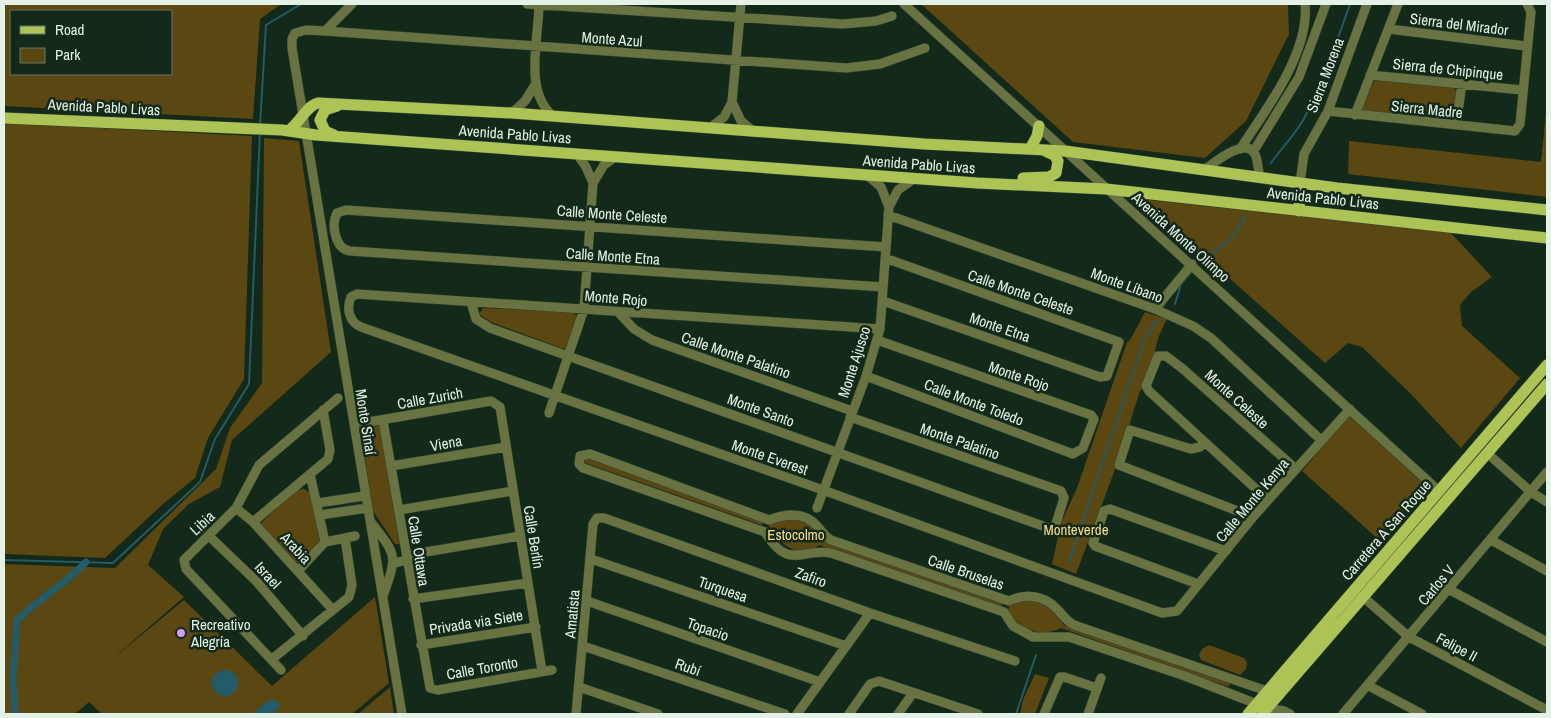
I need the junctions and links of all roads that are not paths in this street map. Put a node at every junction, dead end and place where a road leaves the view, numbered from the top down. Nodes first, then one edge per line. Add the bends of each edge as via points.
1 (352, 4) edge
2 (527, 4) edge
3 (539, 4) edge
4 (741, 4) edge
5 (904, 4) edge
6 (1305, 4) edge
7 (1326, 4) edge
8 (1367, 4) edge
9 (1398, 4) edge
10 (1529, 8) edge
11 (892, 16) dead end
12 (741, 17) junction
13 (1389, 30) junction
14 (325, 31) junction
15 (295, 33) joint
16 (1526, 46) junction
17 (537, 47) junction
18 (925, 48) dead end
19 (736, 62) junction
20 (1370, 75) junction
21 (1462, 84) junction
22 (535, 85) junction
23 (1522, 90) junction
24 (732, 102) junction
25 (344, 104) junction
26 (1328, 112) junction
27 (512, 113) junction
28 (1355, 115) junction
29 (303, 116) junction
30 (553, 116) junction
31 (5, 118) edge
32 (1456, 125) junction
33 (1039, 126) junction
34 (710, 128) junction
35 (285, 130) junction
36 (753, 131) junction
37 (305, 134) junction
38 (340, 137) junction
39 (1240, 148) junction
40 (1036, 149) junction
41 (1064, 151) junction
42 (1253, 152) junction
43 (577, 154) junction
44 (615, 157) junction
45 (1204, 170) junction
46 (866, 175) junction
47 (1260, 177) junction
48 (916, 178) junction
49 (593, 183) junction
50 (977, 183) junction
51 (1300, 183) junction
52 (1106, 188) junction
53 (1547, 210) edge
54 (888, 211) junction
55 (1299, 211) junction
56 (590, 226) junction
57 (1547, 238) edge
58 (886, 247) junction
59 (341, 248) joint
60 (885, 258) junction
61 (1192, 264) junction
62 (587, 268) junction
63 (884, 287) junction
64 (883, 300) junction
65 (471, 302) junction
66 (332, 303) junction
67 (584, 309) junction
68 (1154, 309) junction
69 (349, 310) junction
70 (619, 313) junction
71 (880, 329) junction
72 (877, 340) junction
73 (570, 357) junction
74 (1547, 366) edge
75 (1547, 374) edge
76 (866, 376) junction
77 (1107, 376) joint
78 (1547, 384) edge
79 (555, 397) junction
80 (338, 398) dead end
81 (1515, 401) junction
82 (500, 407) joint
83 (1350, 409) junction
84 (323, 410) junction
85 (549, 412) dead end
86 (851, 414) junction
87 (383, 421) junction
88 (363, 423) dead end
89 (1321, 440) junction
90 (1204, 442) junction
91 (506, 447) junction
92 (838, 452) junction
93 (1487, 453) junction
94 (1073, 454) joint
95 (391, 466) junction
96 (1296, 469) junction
97 (1547, 472) edge
98 (310, 474) junction
99 (823, 490) junction
100 (513, 491) junction
101 (1439, 491) junction
102 (1531, 492) junction
103 (364, 496) junction
104 (1268, 500) junction
105 (1547, 502) edge
106 (318, 503) junction
107 (236, 508) junction
108 (366, 508) junction
109 (817, 508) dead end
110 (399, 510) junction
111 (320, 515) junction
112 (1253, 517) junction
113 (597, 518) joint
114 (369, 520) junction
115 (769, 520) junction
116 (253, 522) junction
117 (1054, 530) joint
118 (765, 532) junction
119 (209, 536) junction
120 (355, 536) dead end
121 (520, 536) junction
122 (344, 538) junction
123 (1491, 540) junction
124 (325, 542) junction
125 (1226, 551) junction
126 (393, 552) junction
127 (408, 555) junction
128 (591, 559) junction
129 (394, 563) junction
130 (299, 570) junction
131 (1547, 571) edge
132 (528, 583) junction
133 (1198, 584) junction
134 (1450, 590) junction
135 (1362, 596) junction
136 (382, 598) junction
137 (413, 600) junction
138 (587, 601) junction
139 (1009, 601) junction
140 (333, 610) junction
141 (1177, 611) joint
142 (870, 612) junction
143 (1004, 612) junction
144 (536, 627) junction
145 (303, 636) junction
146 (1409, 637) junction
147 (1547, 642) edge
148 (421, 645) junction
149 (583, 646) junction
150 (846, 646) junction
151 (272, 659) junction
152 (1015, 661) dead end
153 (281, 670) dead end
154 (552, 670) dead end
155 (542, 671) junction
156 (1101, 678) dead end
157 (820, 682) junction
158 (428, 685) joint
159 (1250, 685) junction
160 (1370, 686) junction
161 (579, 687) junction
162 (1097, 688) junction
163 (1267, 691) junction
164 (913, 693) junction
165 (1244, 699) junction
166 (1262, 709) edge
167 (952, 710) edge
168 (1547, 710) edge
169 (1287, 713) edge
170 (402, 714) edge
171 (576, 714) edge
172 (658, 714) edge
173 (785, 714) edge
174 (798, 714) edge
175 (849, 714) edge
176 (898, 714) edge
177 (978, 714) edge
178 (1044, 714) edge
179 (1088, 714) edge
180 (1248, 714) edge
181 (1343, 714) edge
182 (1422, 714) edge

1 - 14 street
2 - 3 street
3 - 12 street
3 - 17 street
4 - 12 street
5 - 33 street, Avenida Monte Olimpo
6 - 39 street via 1300,39 1291,64 1271,104
7 - 42 street via 1300,77
8 - 26 street, Sierra Morena
9 - 13 street
10 - 16 street
11 - 12 street via 843,24
12 - 19 street
13 - 16 street, Sierra del Mirador
13 - 20 street
14 - 15 street, Monte Azul
14 - 17 street, Monte Azul
15 - 29 street, Monte Sinaí via 292,48
16 - 23 street
17 - 19 street, Monte Azul
17 - 22 street
18 - 19 street, Monte Azul via 880,64 846,68
19 - 24 street
20 - 21 street, Sierra de Chipinque
20 - 28 street
21 - 23 street, Sierra de Chipinque
21 - 32 street
22 - 27 street
22 - 30 street via 544,107
23 - 32 street, Sierra Madre via 1520,124 1515,131
24 - 34 street via 724,117
24 - 36 street via 741,121
25 - 27 main road, Avenida Pablo Livas
25 - 29 main road, Avenida Pablo Livas via 315,104
25 - 38 main road via 325,110 320,120 325,131
26 - 28 street, Sierra Madre
26 - 51 street, Sierra Morena via 1306,150
27 - 30 main road, Avenida Pablo Livas
28 - 32 street, Sierra Madre
29 - 35 main road, Avenida Pablo Livas via 297,125
29 - 37 street, Monte Sinaí
30 - 34 main road, Avenida Pablo Livas
31 - 35 main road, Avenida Pablo Livas
33 - 40 main road
33 - 41 street, Avenida Monte Olimpo
34 - 36 main road, Avenida Pablo Livas
35 - 37 main road, Avenida Pablo Livas
36 - 40 main road, Avenida Pablo Livas
37 - 38 main road, Avenida Pablo Livas
37 - 66 street, Monte Sinaí
38 - 43 main road, Avenida Pablo Livas
39 - 42 street
39 - 45 street
40 - 41 main road, Avenida Pablo Livas
40 - 50 main road via 1058,161 1058,171 1054,175
41 - 45 main road, Avenida Pablo Livas
41 - 52 street, Avenida Monte Olimpo
42 - 47 street
43 - 44 main road, Avenida Pablo Livas
43 - 49 street
44 - 46 main road, Avenida Pablo Livas
44 - 49 street via 604,165
45 - 47 main road, Avenida Pablo Livas
46 - 48 main road, Avenida Pablo Livas
46 - 54 street, Monte Ajusco via 881,187
47 - 51 main road, Avenida Pablo Livas
48 - 50 main road, Avenida Pablo Livas
48 - 54 street via 898,190
49 - 56 street
50 - 52 main road, Avenida Pablo Livas
51 - 53 main road, Avenida Pablo Livas
51 - 55 main road
52 - 55 main road, Avenida Pablo Livas
52 - 61 street, Avenida Monte Olimpo
54 - 58 street, Monte Ajusco
54 - 68 street, Monte Líbano
55 - 57 main road, Avenida Pablo Livas
56 - 58 street, Calle Monte Celeste
56 - 59 street, Calle Monte Celeste via 346,210 337,213 334,224
56 - 62 street
58 - 60 street, Monte Ajusco
59 - 62 street, Calle Monte Etna
60 - 63 street, Monte Ajusco
60 - 77 street, Calle Monte Celeste via 1119,342
61 - 68 street
61 - 83 street, Avenida Monte Olimpo
62 - 63 street, Calle Monte Etna
62 - 67 street
63 - 64 street, Monte Ajusco
64 - 71 street, Monte Ajusco
64 - 77 street, Monte Etna via 1100,377
65 - 67 street, Monte Rojo
65 - 69 street, Monte Rojo via 357,294 351,297
65 - 73 street, Monte Santo via 476,319 490,328
66 - 69 street
66 - 103 street, Monte Sinaí
67 - 70 street, Monte Rojo
67 - 73 street
68 - 89 street, Monte Líbano via 1194,326 1211,338
69 - 79 street, Monte Everest via 354,323
70 - 71 street, Monte Rojo
70 - 86 street, Calle Monte Palatino via 634,329 652,340
71 - 72 street, Monte Ajusco
72 - 76 street, Monte Ajusco
72 - 94 street, Monte Rojo via 1091,416 1094,419 1083,448
73 - 79 street
73 - 92 street, Monte Santo
74 - 81 main road, Carretera A San Roque
75 - 81 main road via 1524,400
76 - 86 street, Monte Ajusco
76 - 94 street, Calle Monte Toledo
78 - 93 main road, Carretera A San Roque
79 - 85 street
79 - 99 street, Monte Everest
80 - 84 street, Libia
81 - 101 main road, Carretera A San Roque
82 - 87 street, Calle Zurich via 490,401
82 - 91 street, Calle Berlín
83 - 89 street, Calle Monte Kenya
83 - 101 street, Avenida Monte Olimpo
84 - 98 street via 330,450 328,459
84 - 107 street, Libia via 259,465
86 - 92 street, Monte Ajusco
86 - 117 street, Monte Palatino via 1062,491 1064,498
87 - 88 street, Calle Zurich
87 - 95 street, Calle Ottawa
89 - 96 street, Calle Monte Kenya
90 - 96 street, Monte Celeste via 1146,386 1158,356 1166,356 1183,368
90 - 104 street
90 - 112 street via 1200,447 1191,449 1129,431 1119,463 1121,467
91 - 95 street, Viena
91 - 100 street, Calle Berlín
92 - 99 street, Monte Ajusco
92 - 117 street, Monte Santo
93 - 102 street
93 - 135 main road, Carretera A San Roque
95 - 110 street, Calle Ottawa
96 - 104 street, Calle Monte Kenya
97 - 102 street, Carlos V
98 - 106 street
98 - 116 street
99 - 109 street, Monte Ajusco
99 - 141 street, Monte Everest via 1162,613
100 - 110 street
100 - 121 street, Calle Berlín
101 - 163 main road, Carretera A San Roque
102 - 105 street
102 - 123 street, Carlos V
103 - 106 street
103 - 108 street, Monte Sinaí
104 - 112 street, Calle Monte Kenya
106 - 111 street
107 - 116 street, Arabia
107 - 119 street, Libia
108 - 111 street
108 - 114 street, Monte Sinaí
110 - 127 street, Calle Ottawa
111 - 124 street
112 - 125 street, Calle Monte Kenya
113 - 128 street, Amatista via 593,524
113 - 142 street, Zafiro
114 - 126 street
114 - 136 street, Monte Sinaí
115 - 118 street
115 - 118 street, Calle Bruselas via 590,454 580,456 579,464 583,468
115 - 139 street, Calle Bruselas via 784,515 804,517 812,520 830,540
116 - 130 street, Arabia
118 - 143 street, Calle Bruselas via 777,548 789,555 831,553
119 - 145 street, Israel via 257,582
119 - 151 street, Libia via 185,557 184,567
120 - 122 street
121 - 127 street
121 - 132 street, Calle Berlín
122 - 124 street
122 - 140 street via 352,586 349,597
123 - 131 street
123 - 134 street, Carlos V
124 - 130 street
125 - 133 street, Calle Monte Kenya
125 - 133 street via 1110,509 1104,511 1094,546
126 - 127 street
126 - 129 street
127 - 129 street
127 - 137 street, Calle Ottawa
128 - 138 street, Amatista
128 - 150 street, Turquesa
129 - 136 street
130 - 140 street, Arabia
132 - 137 street
132 - 144 street, Calle Berlín
133 - 141 street, Calle Monte Kenya
134 - 146 street, Carlos V
134 - 147 street
135 - 146 street, Felipe II
135 - 166 main road, Carretera A San Roque
136 - 170 street, Monte Sinaí
137 - 148 street, Calle Ottawa
138 - 149 street, Amatista
138 - 157 street, Topacio
139 - 143 street
139 - 159 street, Calle Bruselas via 1022,596 1036,597 1050,603 1074,625
140 - 145 street
142 - 150 street
142 - 152 street, Zafiro
143 - 165 street, Calle Bruselas via 1013,626 1033,637 1069,637
144 - 148 street, Privada via Siete
144 - 155 street, Calle Berlín
145 - 151 street
146 - 160 street, Carlos V
146 - 168 street, Felipe II
148 - 158 street, Calle Ottawa
149 - 161 street, Amatista
149 - 173 street, Rubí
150 - 157 street
151 - 153 street, Libia
154 - 155 street, Calle Toronto
155 - 158 street, Calle Toronto via 438,690
156 - 162 street
157 - 174 street
159 - 163 street, Calle Bruselas
159 - 165 street
160 - 181 street, Carlos V
160 - 182 street
161 - 171 street, Amatista
161 - 172 street
162 - 178 street via 1060,678
162 - 179 street
163 - 166 main road, Carretera A San Roque
164 - 167 street
164 - 175 street via 874,682
164 - 176 street
165 - 166 street, Calle Bruselas
166 - 169 street, Calle Bruselas
166 - 180 main road, Carretera A San Roque
167 - 177 street

